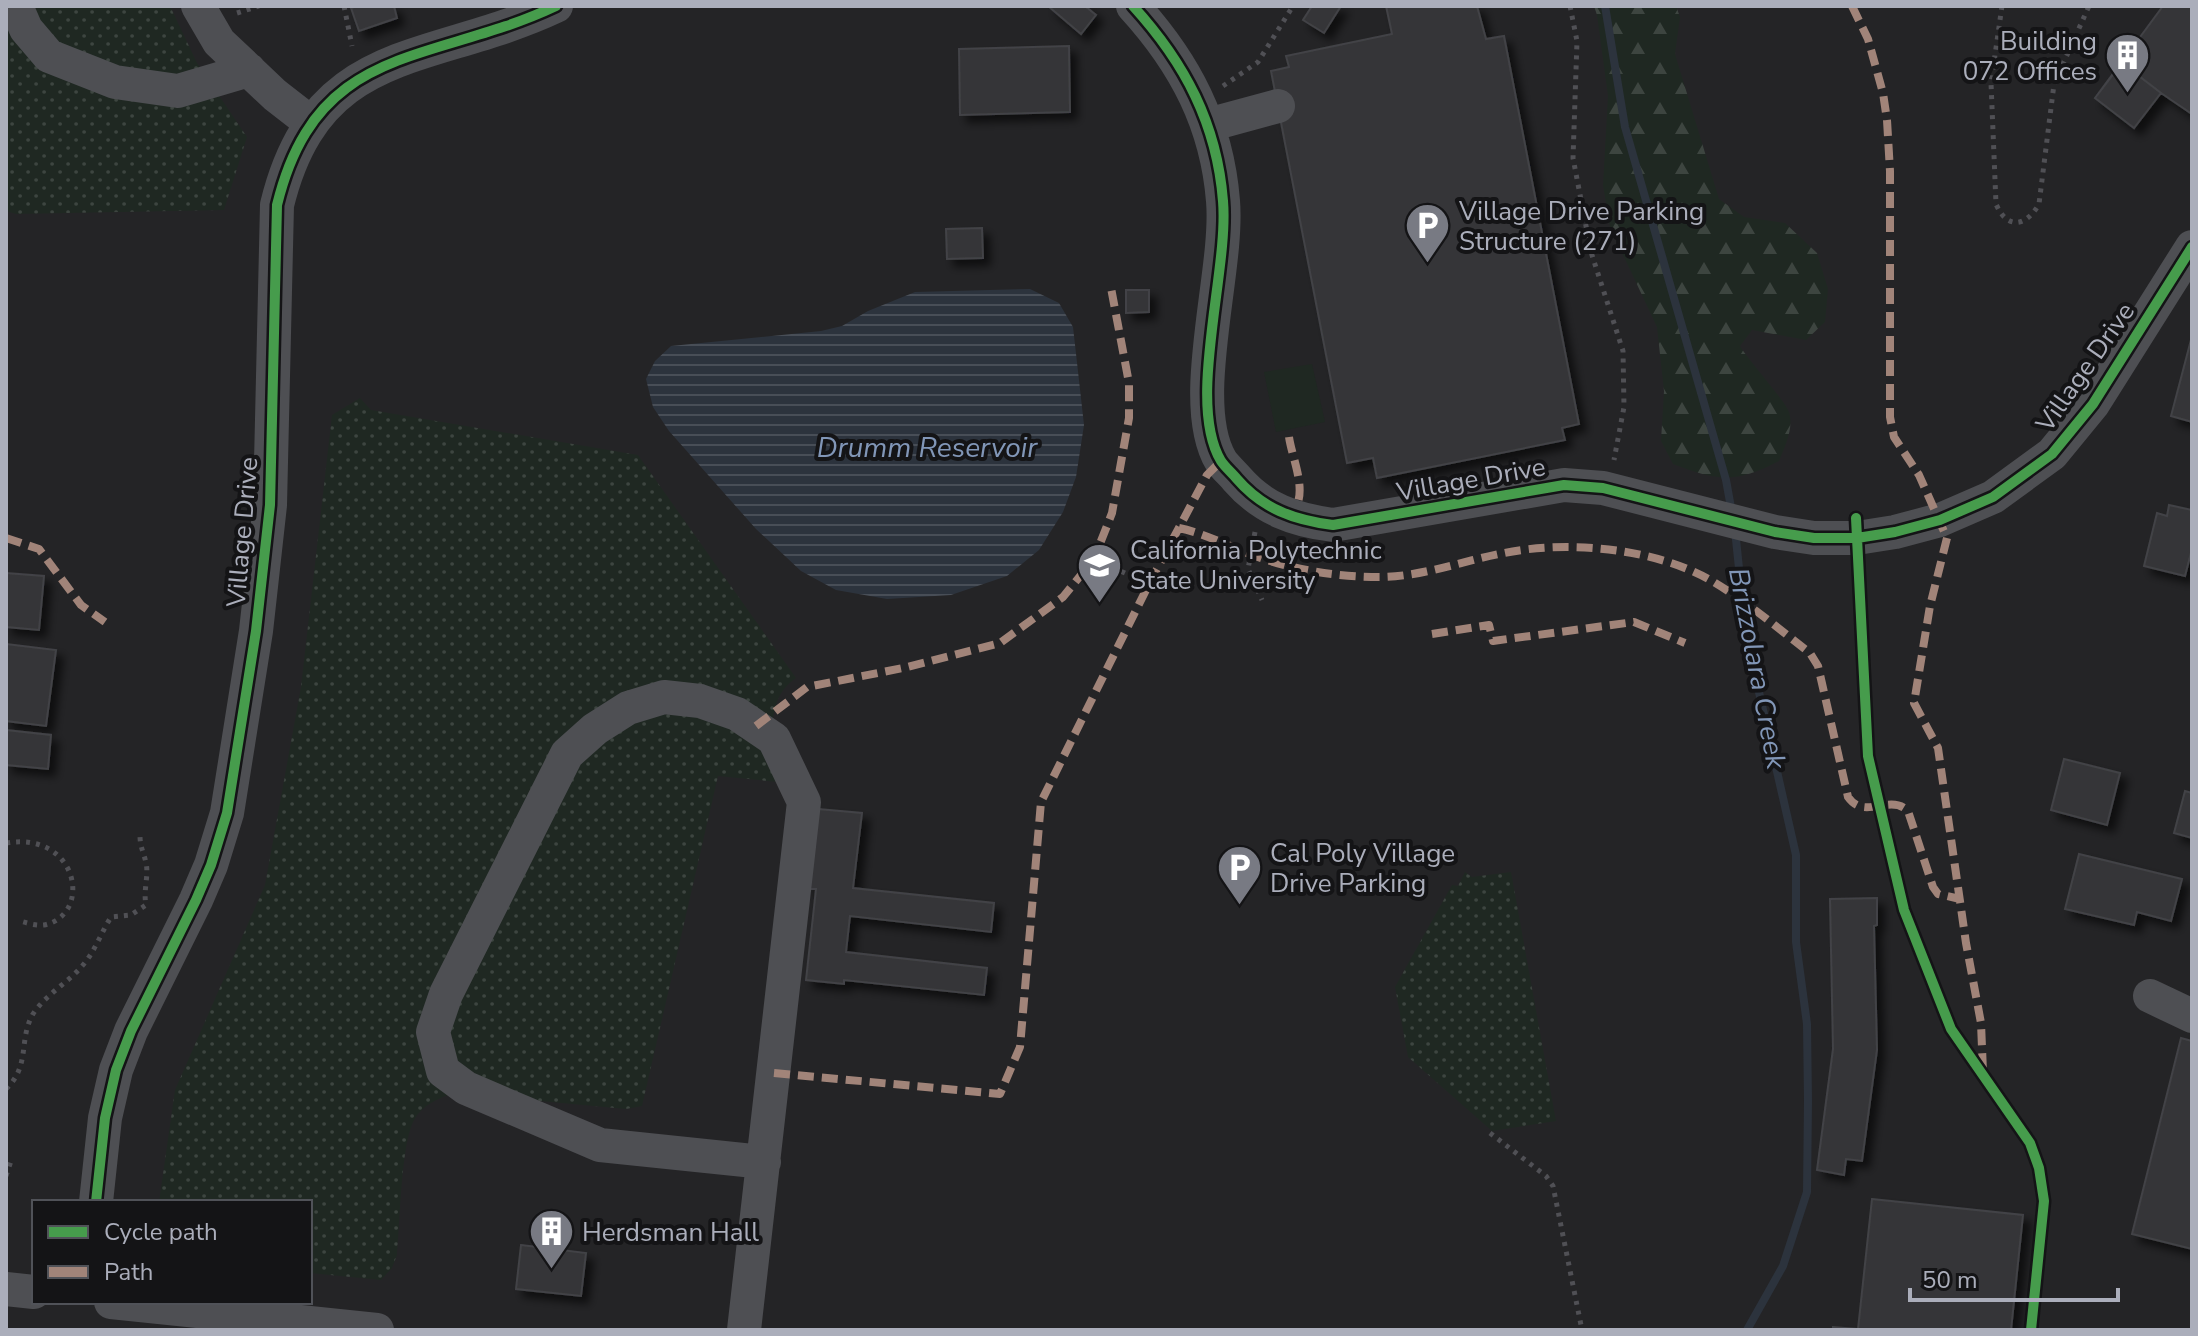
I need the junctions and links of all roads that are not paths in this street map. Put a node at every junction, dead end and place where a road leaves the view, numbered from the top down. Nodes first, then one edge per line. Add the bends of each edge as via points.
1 (16, 6) edge
2 (556, 6) edge
3 (1133, 6) edge
4 (212, 12) edge
5 (249, 70) junction
6 (1278, 106) dead end
7 (311, 123) junction
8 (1208, 125) junction
9 (2192, 247) edge
10 (2150, 996) dead end
11 (2192, 1016) edge
12 (764, 1162) junction
13 (96, 1200) edge
14 (6, 1289) edge
15 (32, 1292) edge
16 (129, 1304) edge
17 (368, 1330) edge
18 (377, 1330) edge
19 (744, 1330) edge

1 - 5 street via 26,29 49,56 115,82 178,91
2 - 7 street, Village Drive via 495,31 396,59 337,94
3 - 8 street, Village Drive via 1183,70
4 - 5 street via 219,42
5 - 7 street
6 - 8 street
7 - 13 street, Village Drive via 284,176 277,205 270,505 227,813 196,900 116,1070
8 - 9 street, Village Drive via 1224,205 1207,386 1209,429 1221,461 1250,494 1275,511 1333,525 1564,485 1603,488 1814,538 1857,538 1940,520 1993,497 2052,454 2093,404
10 - 11 street
12 - 12 street via 600,1145 466,1088 443,1071 433,1032 446,994 567,754 628,708 664,697 700,701 737,714 774,739 804,802
12 - 19 street
14 - 15 street
16 - 17 street
17 - 18 street

